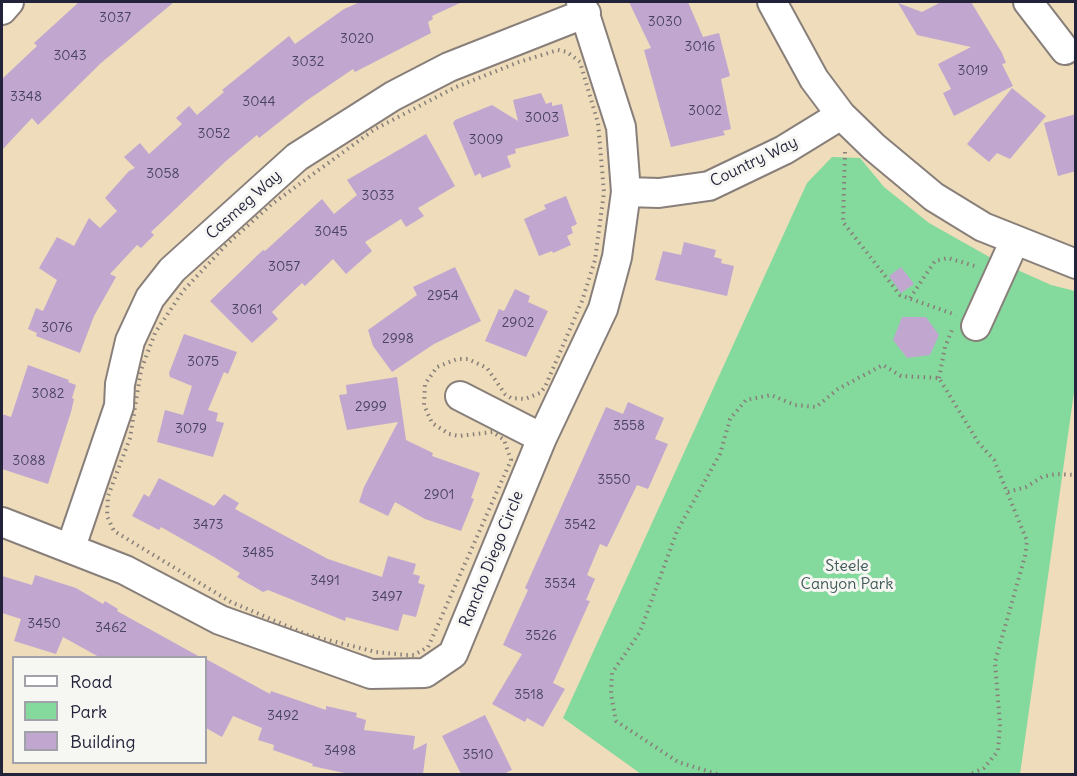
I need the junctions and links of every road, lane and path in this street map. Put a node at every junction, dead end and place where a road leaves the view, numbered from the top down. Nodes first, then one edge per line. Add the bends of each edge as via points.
1 (9, 2) edge
2 (772, 2) edge
3 (1028, 2) edge
4 (584, 7) edge
5 (2, 10) edge
6 (1065, 50) dead end
7 (841, 115) junction
8 (626, 192) junction
9 (599, 239) joint
10 (1015, 240) junction
11 (1076, 264) edge
12 (984, 267) dead end
13 (910, 298) junction
14 (967, 321) junction
15 (939, 378) junction
16 (460, 396) dead end
17 (542, 438) junction
18 (1076, 476) edge
19 (1008, 492) junction
20 (2, 522) edge
21 (71, 547) junction
22 (717, 774) edge
23 (971, 774) edge

1 - 5 street
2 - 7 street via 814,79
3 - 6 street
4 - 8 street, Rancho Diego Circle via 621,127
4 - 21 street, Casmeg Way via 393,96 297,157 172,270 150,298 130,341 119,406
7 - 8 street, Country Way via 784,150 709,186 658,193
7 - 10 street via 934,197 983,227
7 - 13 path via 846,163 843,222 900,296
8 - 17 street, Rancho Diego Circle via 617,257 603,309
9 - 9 path via 582,301 540,393 525,399 511,398 487,368 468,359 437,367 425,384 424,405 432,423 459,436 493,432 508,446 511,460 432,641 421,652 376,652 272,622 121,537 109,524 108,496 130,438 141,370 164,315 226,245 272,204 375,129 456,87 519,62 558,50 567,52 584,70 598,123 604,192
10 - 11 street
10 - 14 street
12 - 13 path via 948,258 935,261
13 - 14 path
14 - 15 path via 945,347
15 - 19 path via 978,442 994,460
15 - 22 path via 901,376 883,365 838,389 816,407 795,405 771,395 746,400 730,419 720,454 676,531 640,632 612,673 611,694 616,721 678,762
16 - 17 street
17 - 21 street, Rancho Diego Circle via 453,654 425,673 371,674 303,650 220,620 125,570
18 - 19 path via 1056,474
19 - 23 path via 1027,541 995,662 998,750 984,768
20 - 21 street, Rancho Diego Circle

